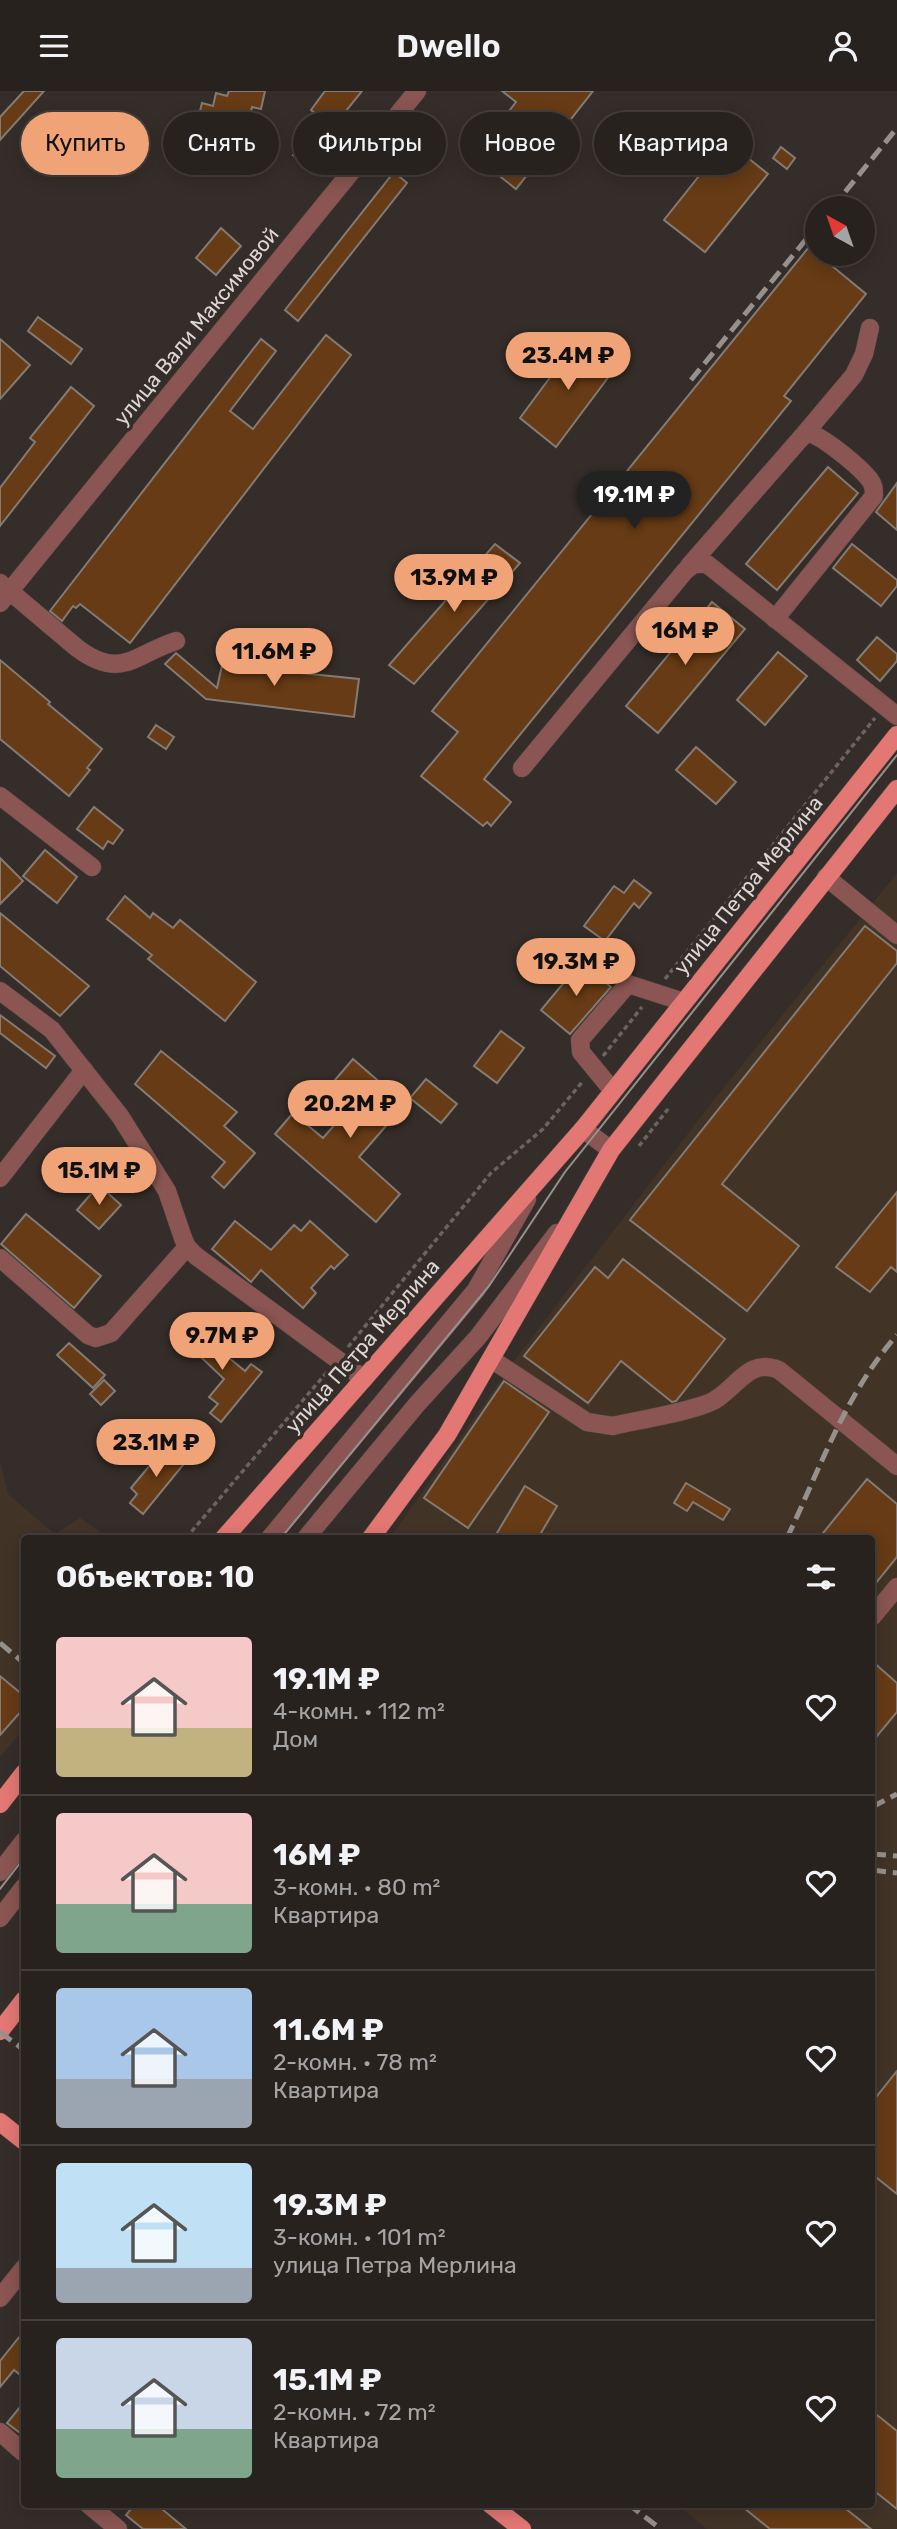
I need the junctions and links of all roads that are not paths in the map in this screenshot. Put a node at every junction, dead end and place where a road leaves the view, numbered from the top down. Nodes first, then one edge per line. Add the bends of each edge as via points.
1 (417, 91) edge
2 (870, 328) dead end
3 (801, 438) junction
4 (689, 566) junction
5 (4, 592) edge
6 (775, 619) junction
7 (176, 641) dead end
8 (891, 711) edge
9 (897, 735) edge
10 (522, 768) dead end
11 (897, 789) edge
12 (0, 796) edge
13 (92, 867) dead end
14 (826, 877) junction
15 (897, 935) edge
16 (0, 991) edge
17 (684, 1002) junction
18 (84, 1070) junction
19 (613, 1091) junction
20 (583, 1129) junction
21 (611, 1150) junction
22 (4, 1165) edge
23 (534, 1184) junction
24 (582, 1198) junction
25 (187, 1247) junction
26 (0, 1258) edge
27 (491, 1359) junction
28 (364, 1379) junction
29 (897, 1466) edge
30 (227, 1535) edge
31 (272, 1535) edge
32 (308, 1535) edge
33 (373, 1535) edge
34 (897, 1587) edge
35 (875, 1613) edge
36 (21, 1777) edge
37 (0, 1804) edge
38 (21, 1845) edge
39 (0, 1872) edge
40 (21, 1891) edge
41 (0, 1918) edge
42 (21, 2004) edge
43 (0, 2031) edge
44 (0, 2122) edge
45 (21, 2139) edge
46 (21, 2272) edge
47 (0, 2298) edge
48 (0, 2432) edge
49 (21, 2450) edge
50 (93, 2508) edge
51 (495, 2508) edge
52 (118, 2529) edge
53 (522, 2529) edge

1 - 5 street, улица Вали Максимовой
2 - 3 street via 854,375
3 - 4 street
3 - 6 street via 807,433 820,437 868,477 874,496
4 - 6 street via 707,564
4 - 10 street
5 - 7 street via 103,663 133,660
6 - 8 street
9 - 17 main road, улица Петра Мерлина
11 - 14 main road
12 - 13 street
14 - 15 street
14 - 21 main road
16 - 18 street via 52,1030
17 - 19 main road, улица Петра Мерлина
17 - 19 street via 634,985 624,987 580,1039 581,1052
18 - 22 street
18 - 25 street via 120,1116 167,1191
19 - 20 main road, улица Петра Мерлина
20 - 21 street
20 - 23 main road, улица Петра Мерлина
21 - 24 main road
23 - 28 main road, улица Петра Мерлина
23 - 31 street, улица Петра Мерлина via 476,1290
24 - 27 main road
24 - 32 street via 478,1337
25 - 26 street via 111,1333 96,1338
25 - 28 street
27 - 29 street via 587,1422 601,1426 712,1402 753,1368 766,1365 779,1370
27 - 33 main road via 447,1435
28 - 30 main road, улица Петра Мерлина
34 - 35 street
36 - 37 main road
38 - 39 street
40 - 41 street
42 - 43 main road
44 - 45 main road
46 - 47 street
48 - 49 street
50 - 52 street
51 - 53 main road

